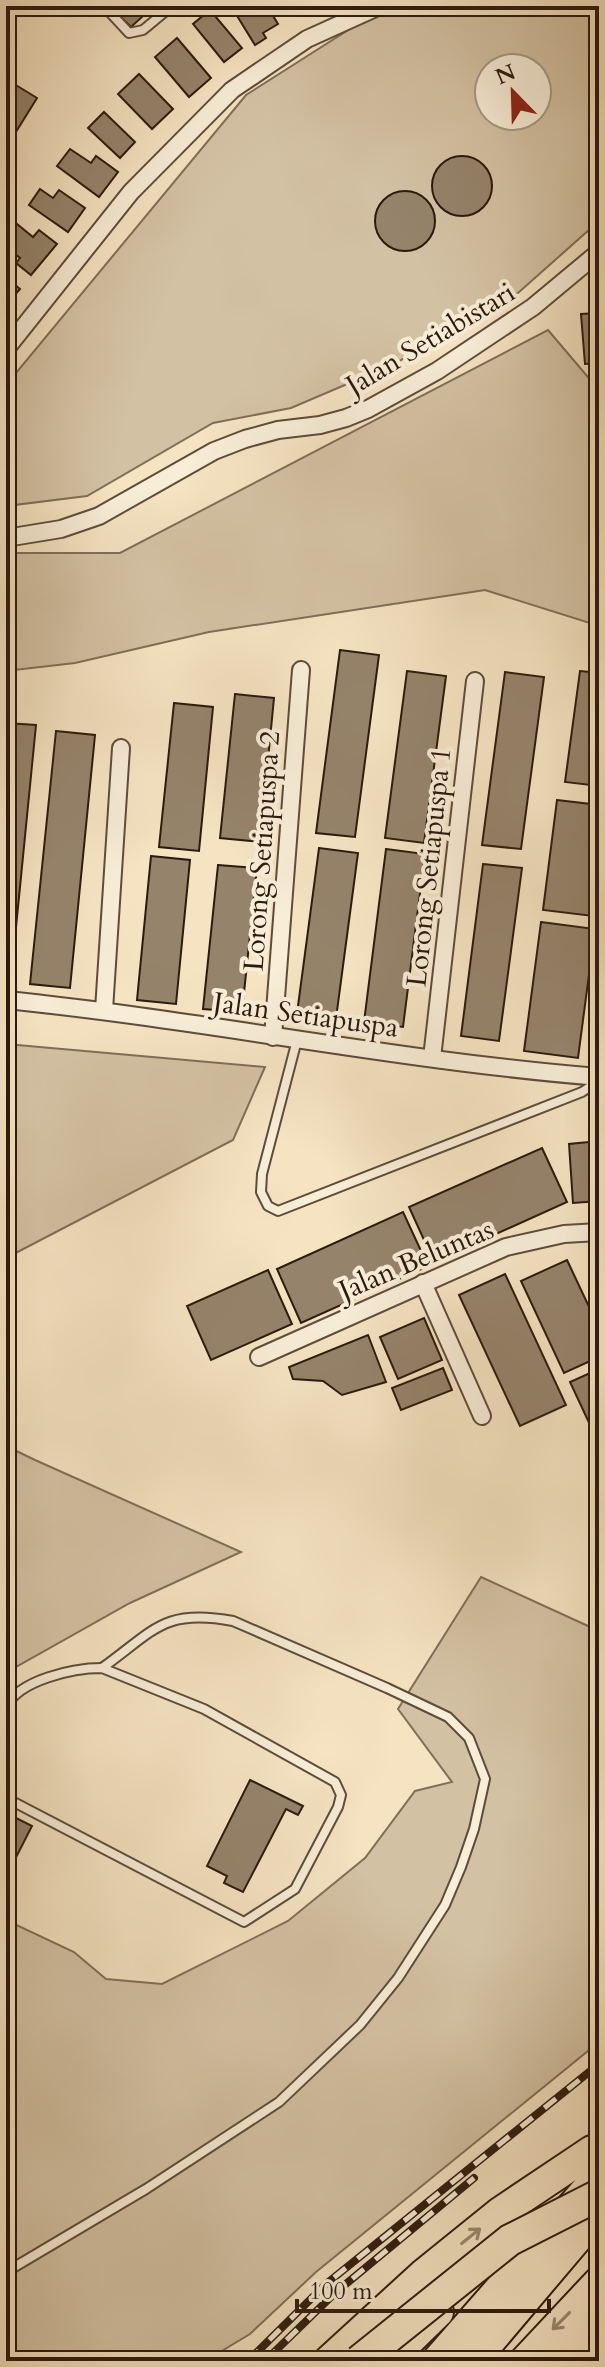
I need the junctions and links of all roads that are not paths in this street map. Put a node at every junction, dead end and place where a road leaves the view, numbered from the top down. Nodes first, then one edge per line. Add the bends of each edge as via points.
1 (104, 6) edge
2 (172, 6) edge
3 (380, 6) edge
4 (599, 252) edge
5 (6, 349) edge
6 (6, 538) edge
7 (301, 670) dead end
8 (475, 681) dead end
9 (121, 748) dead end
10 (6, 1000) edge
11 (104, 1010) junction
12 (273, 1037) junction
13 (297, 1040) junction
14 (432, 1058) junction
15 (599, 1079) edge
16 (596, 1232) edge
17 (599, 1250) edge
18 (423, 1283) junction
19 (259, 1357) dead end
20 (482, 1416) dead end
21 (102, 1668) junction
22 (6, 1707) edge
23 (6, 1798) edge
24 (597, 2157) edge
25 (599, 2195) edge
26 (599, 2212) edge
27 (510, 2240) junction
28 (6, 2272) edge
29 (599, 2282) edge
30 (599, 2316) edge
31 (329, 2361) edge
32 (352, 2361) edge
33 (359, 2361) edge
34 (388, 2361) edge
35 (437, 2361) edge
36 (473, 2361) edge
37 (525, 2361) edge
38 (561, 2361) edge

1 - 2 lane via 129,33 143,30
3 - 5 street via 307,39 232,90 131,192
4 - 6 street, Jalan Setiabistari via 533,307 368,409 320,425 245,439 99,516
7 - 12 street, Lorong Setiapuspa 2
8 - 14 street, Lorong Setiapuspa 1
9 - 11 street
10 - 11 street, Jalan Setiapuspa
11 - 12 street, Jalan Setiapuspa
12 - 13 street, Jalan Setiapuspa
13 - 14 street, Jalan Setiapuspa
13 - 15 lane via 262,1174 261,1192 268,1206 278,1211 582,1092
14 - 15 street, Jalan Setiapuspa
16 - 17 street
16 - 18 street, Jalan Beluntas via 506,1247
18 - 19 street, Jalan Beluntas
18 - 20 street
21 - 22 lane via 41,1679
21 - 23 lane via 204,1709 335,1782 341,1795 338,1807 295,1889 244,1922
21 - 28 lane via 165,1622 208,1616 233,1621 448,1717 469,1738 485,1779 474,1829 445,1905 360,2025 279,2102
31 -> 24 highway via 501,2212
24 - 32 highway
24 - 35 highway
25 - 27 highway, bridge
26 - 36 highway
27 - 33 highway, bridge
27 - 34 highway, bridge
29 -> 37 highway
30 - 38 highway

